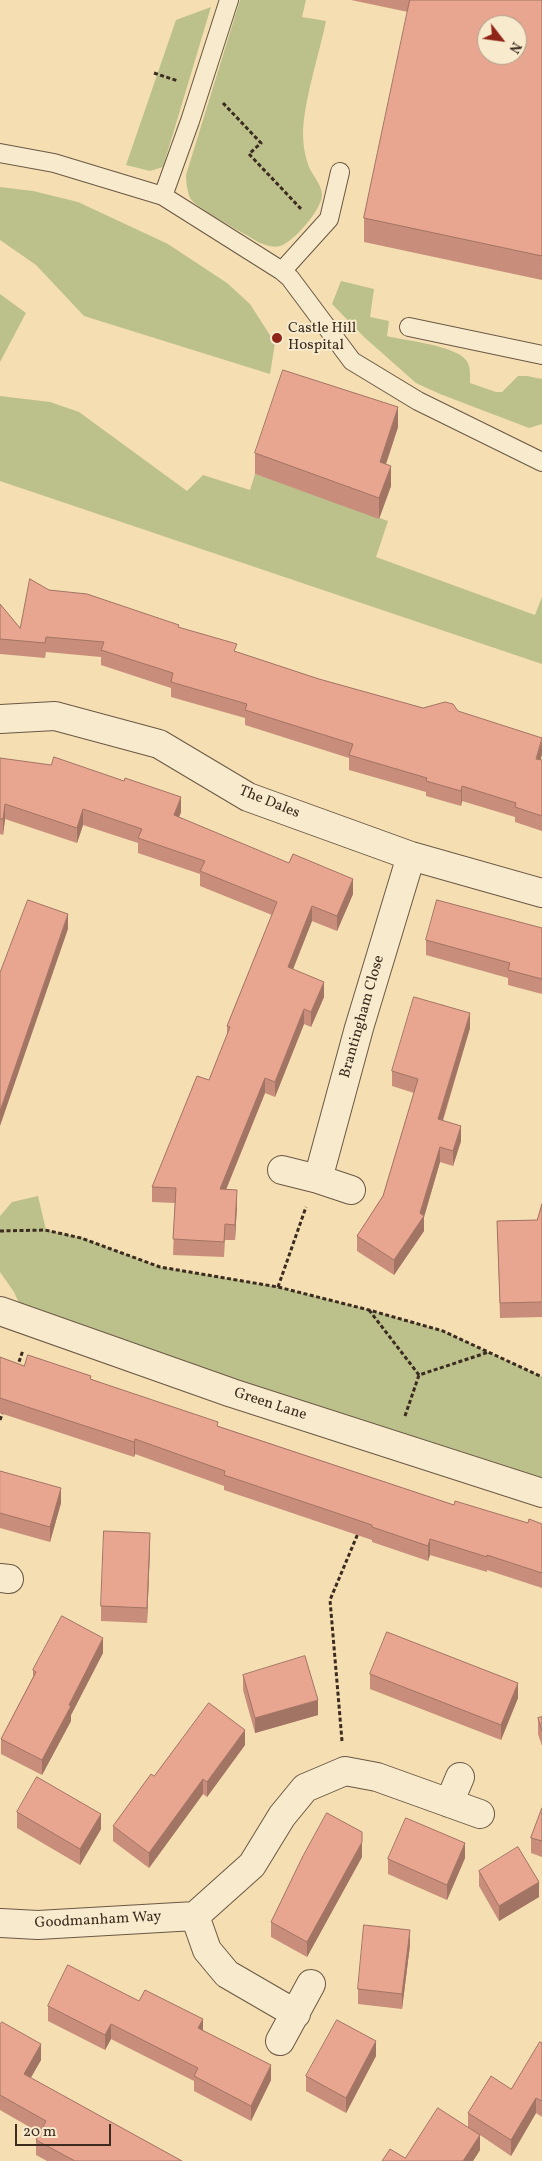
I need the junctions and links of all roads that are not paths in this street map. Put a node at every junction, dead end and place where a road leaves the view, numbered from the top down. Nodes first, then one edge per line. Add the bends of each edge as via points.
1 (229, 0) edge
2 (0, 153) edge
3 (340, 172) dead end
4 (163, 196) junction
5 (282, 271) junction
6 (409, 327) dead end
7 (542, 354) edge
8 (542, 462) edge
9 (0, 719) edge
10 (411, 856) junction
11 (542, 893) edge
12 (282, 1170) dead end
13 (318, 1179) junction
14 (351, 1190) dead end
15 (0, 1311) edge
16 (542, 1493) edge
17 (460, 1777) dead end
18 (449, 1803) junction
19 (480, 1814) dead end
20 (194, 1916) junction
21 (0, 1924) edge
22 (311, 1984) dead end
23 (296, 2014) junction
24 (280, 2041) dead end

1 - 4 lane
2 - 4 lane via 54,163
3 - 5 lane via 329,219
4 - 5 lane
5 - 8 lane via 352,361 418,401
6 - 7 lane
9 - 10 street, The Dales via 55,716 159,744 248,796
10 - 11 street, The Dales
10 - 13 street, Brantingham Close
12 - 13 street
13 - 14 street
15 - 16 street, Green Lane via 232,1393
17 - 18 street
18 - 19 street
18 - 20 street via 377,1777 345,1772 305,1788 282,1816 252,1864
20 - 21 street, Goodmanham Way via 72,1924
20 - 23 street via 207,1950 228,1974
22 - 23 street
23 - 24 street

